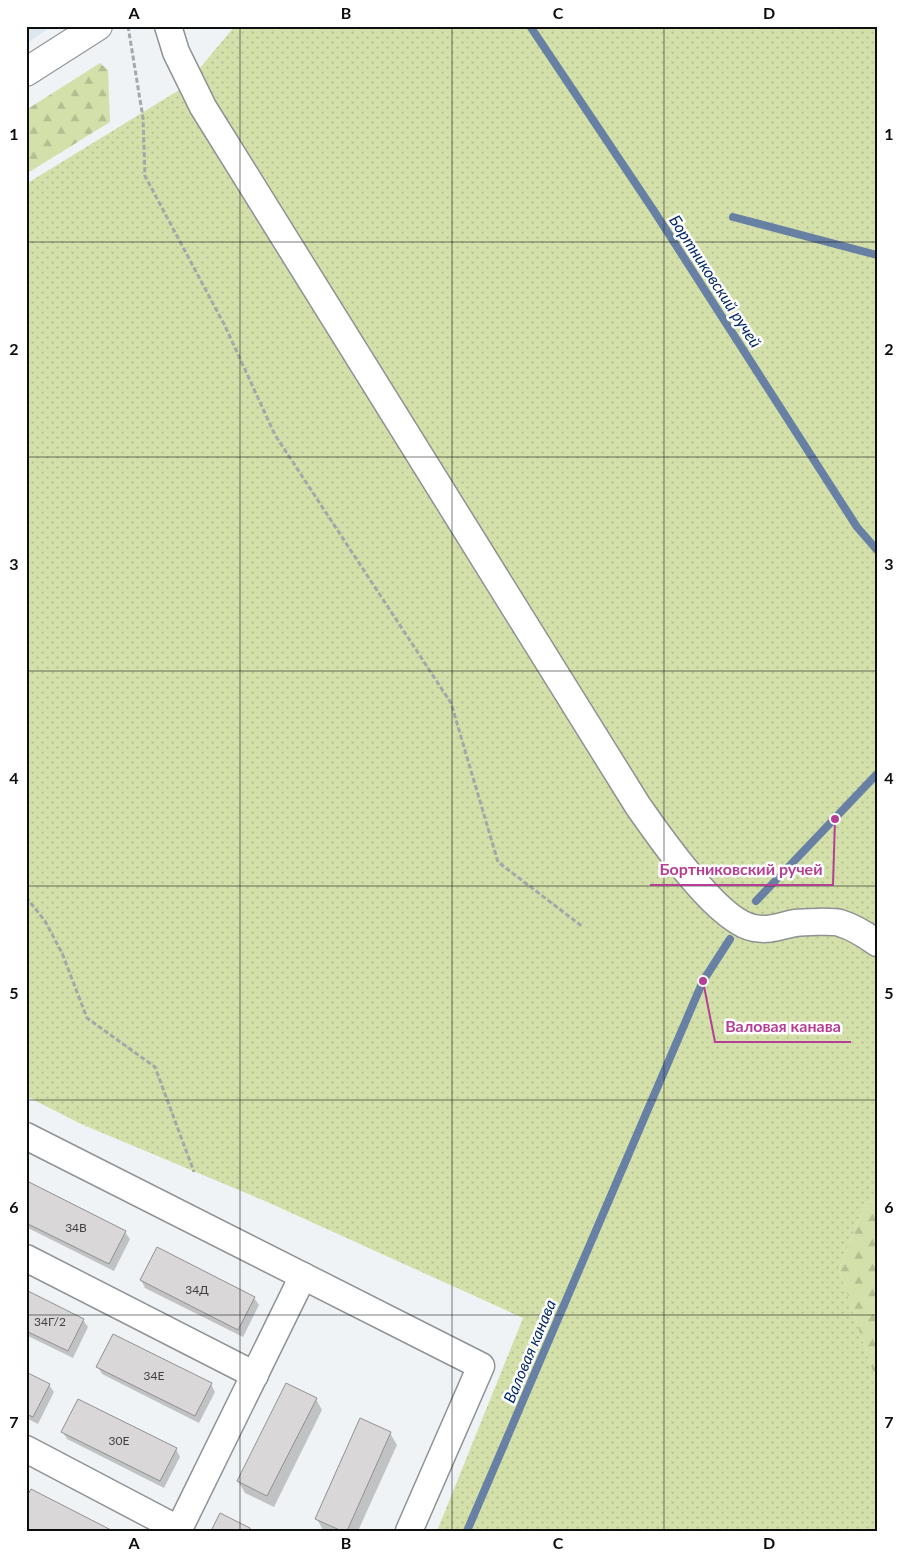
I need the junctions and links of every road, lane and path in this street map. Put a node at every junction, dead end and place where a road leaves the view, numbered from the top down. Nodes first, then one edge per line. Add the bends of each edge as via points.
1 (98, 26) edge
2 (128, 26) edge
3 (168, 26) edge
4 (26, 72) edge
5 (26, 897) edge
6 (583, 927) dead end
7 (877, 943) edge
8 (26, 1136) edge
9 (194, 1172) dead end
10 (26, 1258) edge
11 (304, 1276) junction
12 (255, 1375) junction
13 (26, 1449) edge
14 (178, 1530) edge
15 (409, 1531) edge

1 - 4 main road
2 - 6 path via 143,118 145,176 225,326 275,435 451,703 498,862
3 - 7 lane via 176,52 203,107 667,847 720,910 752,928 776,929 796,923 839,922
5 - 9 path via 46,921 87,1018 155,1067
8 - 11 lane
10 - 12 lane
11 - 12 lane
11 - 15 lane via 481,1366
12 - 14 lane
13 - 14 lane

